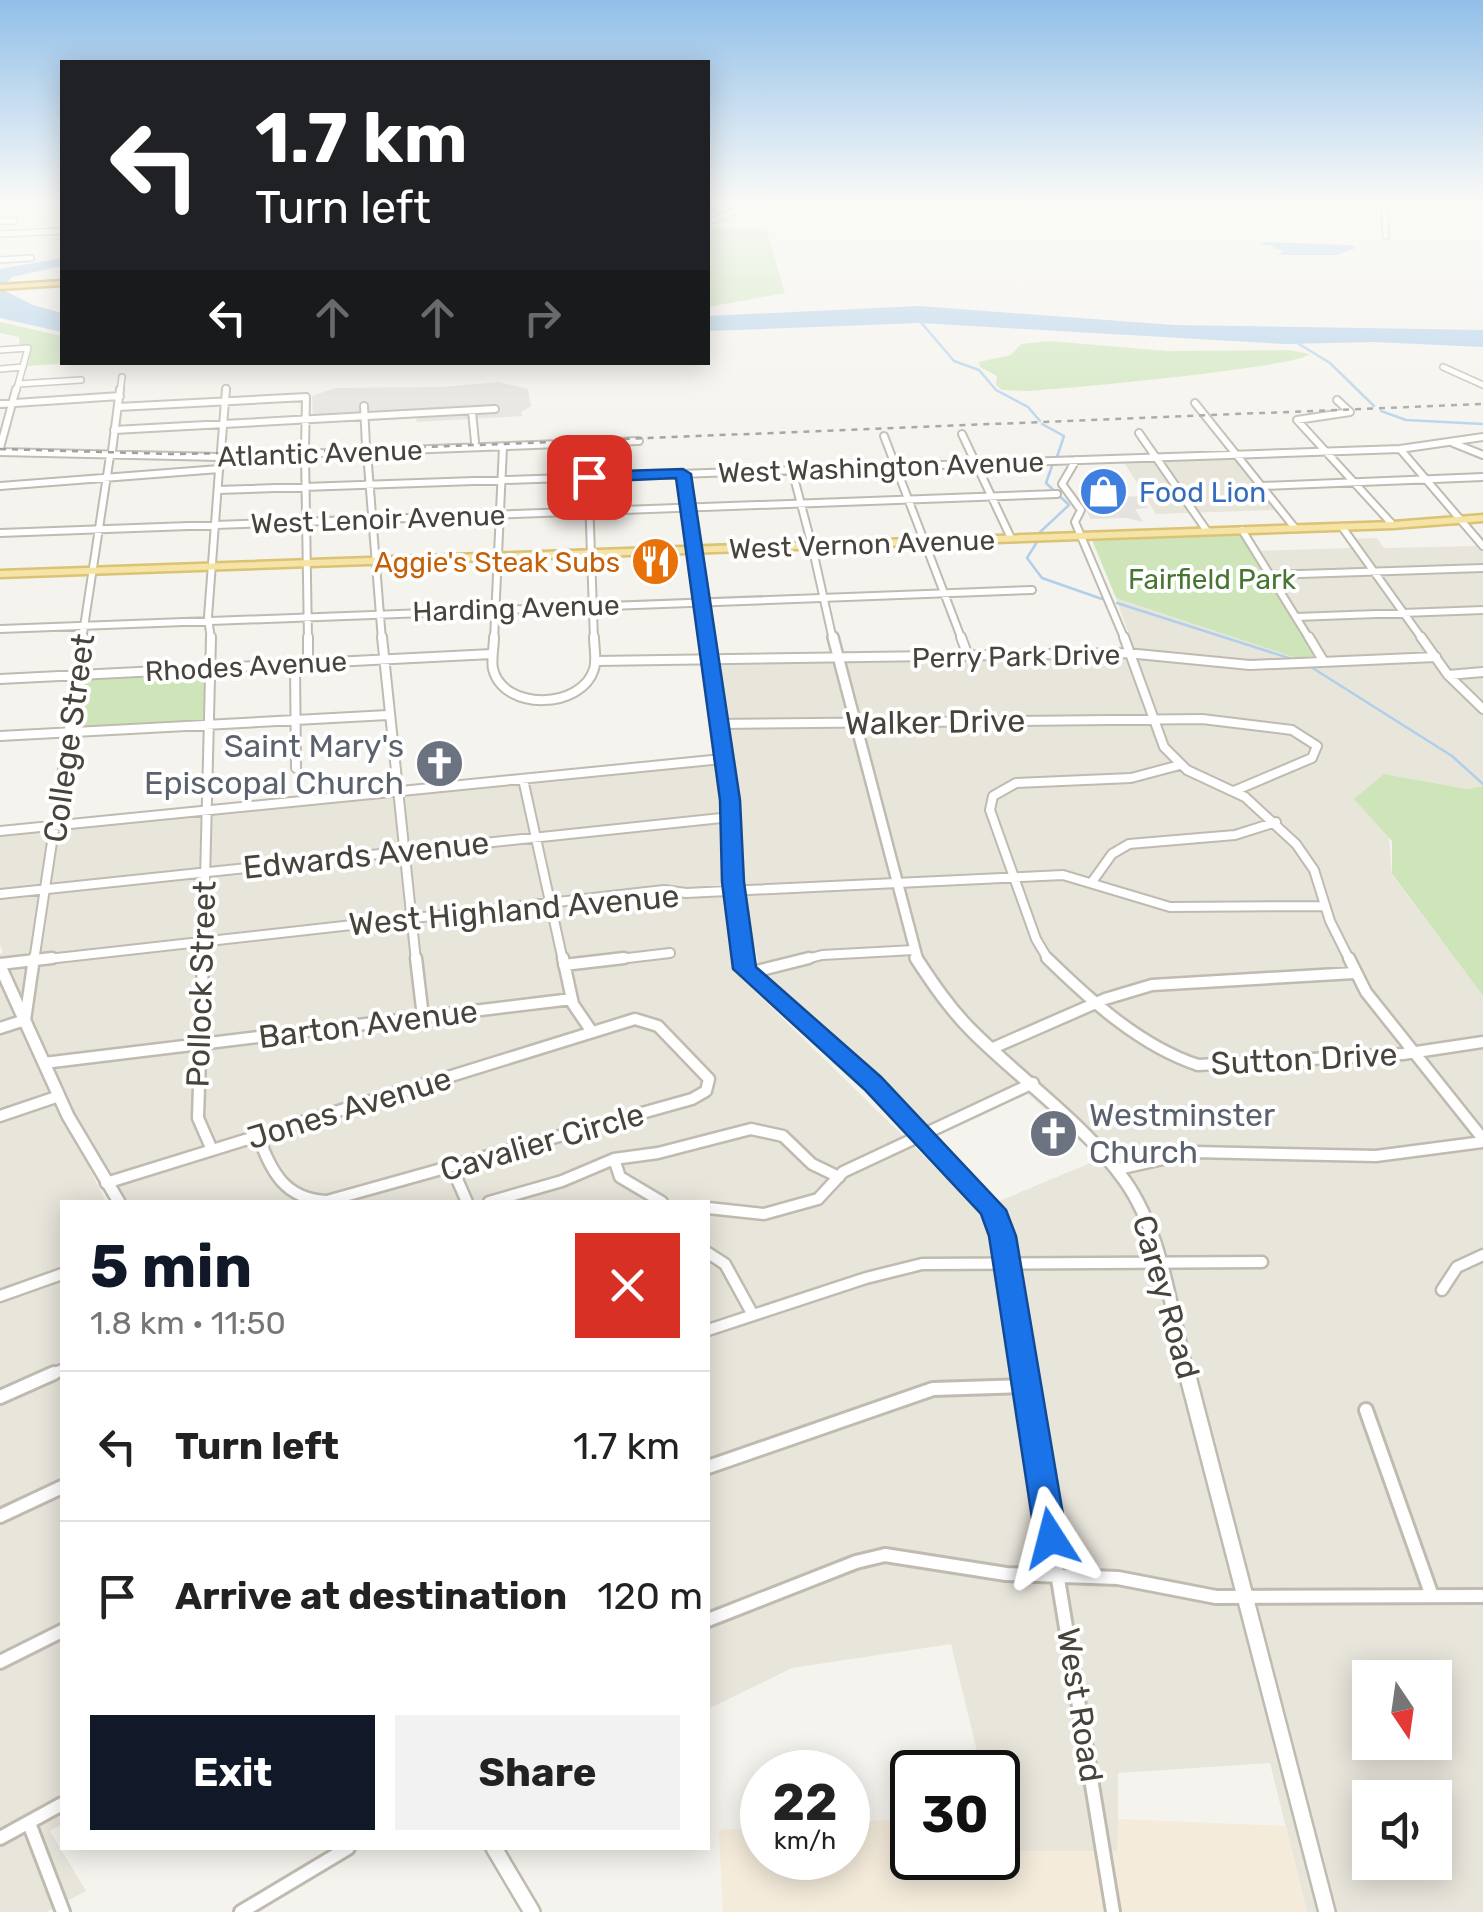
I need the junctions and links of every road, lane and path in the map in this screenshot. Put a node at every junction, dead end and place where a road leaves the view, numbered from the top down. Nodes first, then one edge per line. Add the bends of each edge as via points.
1 (0, 350) edge
2 (1443, 367) dead end
3 (23, 368) junction
4 (0, 369) edge
5 (122, 377) dead end
6 (81, 380) dead end
7 (18, 384) junction
8 (1483, 385) edge
9 (226, 388) dead end
10 (120, 396) junction
11 (1337, 400) dead end
12 (224, 401) junction
13 (1195, 403) dead end
14 (0, 404) edge
15 (12, 404) junction
16 (364, 406) dead end
17 (118, 407) junction
18 (494, 409) dead end
19 (472, 411) junction
20 (363, 417) junction
21 (305, 420) junction
22 (223, 424) junction
23 (114, 430) junction
24 (1139, 433) dead end
25 (962, 434) dead end
26 (628, 436) dead end
27 (884, 436) dead end
28 (1483, 437) edge
29 (587, 440) junction
30 (640, 441) dead end
31 (475, 442) junction
32 (1450, 442) junction
33 (0, 447) edge
34 (503, 447) junction
35 (367, 449) junction
36 (1400, 449) junction
37 (1326, 451) junction
38 (305, 452) junction
39 (111, 453) junction
40 (221, 454) junction
41 (1236, 454) junction
42 (1483, 455) edge
43 (1156, 457) junction
44 (1076, 460) junction
45 (976, 464) junction
46 (896, 467) junction
47 (219, 469) junction
48 (792, 470) junction
49 (683, 474) junction
50 (589, 477) junction
51 (1483, 477) edge
52 (107, 478) junction
53 (501, 480) junction
54 (1427, 480) junction
55 (1354, 483) junction
56 (370, 484) junction
57 (0, 486) edge
58 (1262, 486) junction
59 (306, 487) junction
60 (218, 490) junction
61 (1057, 494) dead end
62 (992, 497) junction
63 (910, 500) junction
64 (800, 504) junction
65 (689, 508) junction
66 (591, 511) junction
67 (500, 514) junction
68 (1483, 518) edge
69 (374, 519) junction
70 (1460, 521) junction
71 (307, 522) junction
72 (215, 525) junction
73 (1393, 525) junction
74 (1342, 527) junction
75 (1295, 528) junction
76 (100, 530) junction
77 (1242, 530) junction
78 (1207, 532) junction
79 (0, 533) edge
80 (1084, 536) junction
81 (1011, 538) junction
82 (925, 541) junction
83 (812, 546) junction
84 (1483, 546) edge
85 (695, 550) junction
86 (592, 554) junction
87 (498, 557) junction
88 (376, 561) junction
89 (307, 563) junction
90 (212, 566) junction
91 (1483, 568) edge
92 (94, 571) junction
93 (1375, 572) junction
94 (0, 574) edge
95 (1269, 575) junction
96 (1032, 590) dead end
97 (945, 594) junction
98 (824, 598) junction
99 (702, 602) junction
100 (594, 605) junction
101 (494, 609) junction
102 (1483, 610) edge
103 (380, 613) junction
104 (1404, 613) junction
105 (307, 616) junction
106 (1296, 617) junction
107 (209, 620) junction
108 (87, 624) junction
109 (0, 628) edge
110 (1127, 653) junction
111 (492, 654) junction
112 (968, 656) junction
113 (1436, 657) junction
114 (383, 659) junction
115 (710, 660) junction
116 (838, 660) junction
117 (596, 662) junction
118 (1324, 662) junction
119 (308, 663) junction
120 (295, 664) junction
121 (211, 668) junction
122 (1483, 672) edge
123 (80, 674) junction
124 (1448, 674) junction
125 (0, 678) edge
126 (1481, 704) edge
127 (388, 715) junction
128 (1153, 719) junction
129 (296, 720) junction
130 (854, 723) junction
131 (717, 724) junction
132 (208, 725) junction
133 (70, 732) junction
134 (0, 736) edge
135 (722, 758) junction
136 (1180, 765) junction
137 (296, 768) dead end
138 (523, 779) junction
139 (396, 791) junction
140 (1234, 791) junction
141 (206, 810) junction
142 (731, 817) junction
143 (1276, 822) junction
144 (57, 825) junction
145 (0, 831) edge
146 (535, 838) junction
147 (403, 852) junction
148 (204, 872) junction
149 (1014, 877) junction
150 (894, 882) junction
151 (1092, 882) junction
152 (47, 890) junction
153 (735, 891) junction
154 (0, 894) edge
155 (550, 902) junction
156 (1325, 906) junction
157 (411, 918) junction
158 (202, 941) junction
159 (914, 950) junction
160 (670, 952) dead end
161 (37, 960) junction
162 (0, 965) edge
163 (564, 965) junction
164 (1354, 972) junction
165 (749, 973) junction
166 (572, 999) junction
167 (1095, 1004) junction
168 (422, 1017) junction
169 (26, 1020) junction
170 (0, 1028) edge
171 (592, 1032) junction
172 (1483, 1042) edge
173 (200, 1044) junction
174 (993, 1048) junction
175 (1414, 1052) junction
176 (44, 1063) junction
177 (1033, 1083) junction
178 (59, 1096) junction
179 (0, 1116) edge
180 (923, 1134) junction
181 (258, 1136) junction
182 (1483, 1141) edge
183 (212, 1150) junction
184 (614, 1159) junction
185 (1118, 1170) junction
186 (456, 1176) dead end
187 (839, 1176) junction
188 (106, 1183) junction
189 (117, 1200) edge
190 (313, 1200) edge
191 (331, 1200) edge
192 (467, 1200) edge
193 (496, 1200) edge
194 (659, 1200) edge
195 (710, 1208) edge
196 (710, 1253) edge
197 (1483, 1255) edge
198 (1262, 1262) dead end
199 (1160, 1263) junction
200 (1007, 1264) junction
201 (60, 1275) edge
202 (1442, 1290) dead end
203 (0, 1296) edge
204 (753, 1316) junction
205 (710, 1329) edge
206 (60, 1371) edge
207 (1026, 1386) junction
208 (0, 1397) edge
209 (1366, 1410) dead end
210 (710, 1466) edge
211 (60, 1488) edge
212 (0, 1516) edge
213 (1058, 1576) junction
214 (1432, 1596) junction
215 (1483, 1596) edge
216 (1247, 1598) junction
217 (710, 1619) edge
218 (60, 1632) edge
219 (0, 1662) edge
220 (60, 1805) edge
221 (29, 1823) junction
222 (0, 1838) edge
223 (345, 1850) edge
224 (495, 1850) edge
225 (63, 1912) edge
226 (240, 1912) edge
227 (532, 1912) edge
228 (1113, 1912) edge
229 (1327, 1912) edge

1 - 3 street via 28,348
2 - 8 street
3 - 4 street
3 - 7 street
5 - 10 street, College Street
6 - 7 street
7 - 15 street
9 - 12 street, Pollock Street
10 - 15 street
10 - 17 street, College Street
11 - 37 street via 1350,412 1298,420
12 - 17 street
12 - 21 street via 306,397
12 - 22 street, Pollock Street
13 - 41 street
14 - 15 street
15 - 33 street
16 - 20 street
17 - 23 street, College Street
18 - 19 street
19 - 20 street
19 - 31 street
20 - 21 street
20 - 35 street
21 - 22 street
21 - 38 street
22 - 23 street
22 - 40 street, Pollock Street
23 - 39 street, College Street
24 - 43 street
25 - 45 street
26 - 29 street, Atlantic Avenue
27 - 46 street
28 - 32 street, West Washington Avenue
29 - 30 street, Atlantic Avenue
29 - 31 street, Atlantic Avenue
29 - 34 street, Atlantic Avenue
29 - 50 street
31 - 35 street, Atlantic Avenue
32 - 36 street, West Washington Avenue
32 - 42 street
33 - 39 street, Atlantic Avenue
34 - 35 street, Atlantic Avenue
34 - 53 street
35 - 38 street, Atlantic Avenue
35 - 56 street
36 - 37 street, West Washington Avenue
36 - 54 street
37 - 41 street, West Washington Avenue
37 - 55 street
38 - 40 street, Atlantic Avenue
38 - 59 street
39 - 40 street, Atlantic Avenue
39 - 52 street, College Street
40 - 47 street, Pollock Street
41 - 43 street, West Washington Avenue
41 - 58 street
43 - 44 street, West Washington Avenue
43 - 78 street
44 - 45 street, West Washington Avenue
44 - 80 street via 1062,482 1082,510 1075,522
45 - 46 street, West Washington Avenue
45 - 62 street
46 - 48 street, West Washington Avenue
46 - 63 street
47 - 52 street
47 - 60 street, Pollock Street
48 - 49 street, West Washington Avenue
48 - 64 street, Carey Road
49 - 50 street, West Washington Avenue
49 - 65 street
50 - 53 street, West Washington Avenue
50 - 66 street
51 - 54 street
52 - 57 street
52 - 76 street, College Street
53 - 56 street, West Washington Avenue
53 - 67 street
54 - 55 street
54 - 70 street
55 - 58 street
55 - 73 street
56 - 59 street, West Washington Avenue
56 - 69 street
58 - 75 street
59 - 60 street, West Washington Avenue
59 - 71 street
60 - 72 street, Pollock Street
61 - 62 street, West Lenoir Avenue
62 - 63 street, West Lenoir Avenue
62 - 81 street
63 - 64 street, West Lenoir Avenue
63 - 82 street
64 - 65 street, West Lenoir Avenue
64 - 83 street, Carey Road
65 - 66 street, West Lenoir Avenue
65 - 85 street
66 - 67 street, West Lenoir Avenue
66 - 86 street
67 - 69 street, West Lenoir Avenue
67 - 87 street
68 - 70 main road, West Vernon Avenue
69 - 71 street, West Lenoir Avenue
69 - 88 street
70 - 73 main road, West Vernon Avenue
70 - 84 street
71 - 72 street, West Lenoir Avenue
71 - 89 street
72 - 76 street, West Lenoir Avenue
72 - 90 street, Pollock Street
73 - 74 main road, West Vernon Avenue
74 - 75 main road, West Vernon Avenue
74 - 93 street
75 - 77 main road, West Vernon Avenue
76 - 79 street, West Lenoir Avenue
76 - 92 street, College Street
77 - 78 main road, West Vernon Avenue
77 - 95 street
78 - 80 main road, West Vernon Avenue
80 - 81 main road, West Vernon Avenue
80 - 110 street
81 - 82 main road, West Vernon Avenue
82 - 83 main road, West Vernon Avenue
82 - 97 street
83 - 85 main road, West Vernon Avenue
83 - 98 street, Carey Road
85 - 86 main road, West Vernon Avenue
85 - 99 street
86 - 87 main road, West Vernon Avenue
86 - 100 street
87 - 88 main road, West Vernon Avenue
87 - 101 street
88 - 89 main road, West Vernon Avenue
88 - 103 street
89 - 90 main road, West Vernon Avenue
89 - 105 street
90 - 92 main road, West Vernon Avenue
90 - 107 street, Pollock Street
91 - 93 street
92 - 94 main road, West Vernon Avenue
92 - 108 street, College Street
93 - 95 street
93 - 104 street
95 - 106 street
96 - 97 street, Harding Avenue
97 - 98 street, Harding Avenue
97 - 112 street
98 - 99 street, Harding Avenue
98 - 116 street, Carey Road
99 - 100 street, Harding Avenue
99 - 115 street
100 - 101 street, Harding Avenue
100 - 117 street
101 - 103 street, Harding Avenue
101 - 111 street
102 - 104 street
103 - 105 street, Harding Avenue
103 - 114 street
104 - 106 street
104 - 113 street
105 - 107 street, Harding Avenue
105 - 119 street
106 - 118 street
107 - 108 street, Harding Avenue
107 - 121 street, Pollock Street
108 - 109 street, Harding Avenue
108 - 123 street, College Street
110 - 112 street, Perry Park Drive
110 - 118 street, Perry Park Drive via 1245,665
110 - 128 street
111 - 114 street, Rhodes Avenue
111 - 117 street via 499,686 536,699 586,687
112 - 116 street, Perry Park Drive
113 - 118 street, Perry Park Drive
113 - 124 street
114 - 119 street, Rhodes Avenue
114 - 127 street
115 - 116 street, Perry Park Drive
115 - 117 street, Perry Park Drive
115 - 131 street
116 - 130 street, Carey Road
119 - 120 street, Rhodes Avenue
120 - 121 street, Rhodes Avenue
120 - 129 street
121 - 123 street, Rhodes Avenue
121 - 132 street, Pollock Street
122 - 124 street
123 - 125 street, Rhodes Avenue
123 - 133 street, College Street
124 - 126 street
127 - 129 street
127 - 139 street
128 - 130 street, Walker Drive
128 - 136 street
128 - 140 street, Walker Drive via 1282,728 1315,743 1312,758
129 - 132 street
129 - 137 street
130 - 131 street, Walker Drive
130 - 150 street, Carey Road
131 - 135 street
132 - 133 street
132 - 141 street, Pollock Street
133 - 134 street
133 - 144 street, College Street
135 - 138 street
135 - 142 street
136 - 140 street
136 - 149 street, Sutton Drive via 1131,778 1027,781 1002,788 989,806
138 - 139 street
138 - 146 street
139 - 141 street
139 - 147 street
140 - 143 street
141 - 144 street
141 - 148 street, Pollock Street
142 - 146 street, Edwards Avenue
142 - 153 street
143 - 151 street via 1235,836 1130,844 1112,854
143 - 156 street via 1308,860
144 - 145 street
144 - 152 street, College Street
146 - 147 street, Edwards Avenue
146 - 155 street
147 - 148 street, Edwards Avenue
147 - 157 street
148 - 152 street, Edwards Avenue
148 - 158 street, Pollock Street
149 - 150 street, West Highland Avenue
149 - 151 street, West Highland Avenue via 1063,875
149 - 167 street, Sutton Drive via 1047,958
150 - 153 street, West Highland Avenue
150 - 159 street, Carey Road
151 - 156 street, West Highland Avenue via 1170,907
152 - 154 street, Edwards Avenue
152 - 161 street, College Street
153 - 155 street, West Highland Avenue via 664,890
153 - 165 street
155 - 157 street, West Highland Avenue
155 - 163 street
156 - 164 street
157 - 158 street, West Highland Avenue
157 - 168 street
158 - 161 street, West Highland Avenue
158 - 173 street, Pollock Street
159 - 165 street via 822,955
159 - 174 street, Carey Road via 938,994
160 - 163 street
161 - 162 street, West Highland Avenue
161 - 169 street, College Street
162 - 169 street
163 - 166 street
164 - 167 street via 1174,982
164 - 175 street
165 - 180 street, West Road
166 - 168 street, Barton Avenue
166 - 171 street
167 - 174 street
167 - 175 street, Sutton Drive via 1168,1055 1198,1065
168 - 173 street, Barton Avenue
169 - 170 street
169 - 176 street
171 - 181 street, Jones Avenue
171 - 191 street, Cavalier Circle via 651,1021 706,1073 708,1087 679,1103
172 - 175 street, Sutton Drive
173 - 176 street, Barton Avenue
173 - 183 street, Pollock Street via 198,1118
174 - 177 street, Carey Road
175 - 182 street
176 - 178 street
177 - 180 street
177 - 185 street, Carey Road via 1086,1130
178 - 179 street
178 - 188 street
180 - 187 street
180 - 200 street, West Road via 992,1210
181 - 183 street, Jones Avenue
181 - 190 street, Cavalier Circle via 283,1190
182 - 185 street via 1376,1156 1194,1152
183 - 188 street, Jones Avenue
184 - 187 street via 760,1130 784,1136 812,1164
184 - 193 street
184 - 194 street via 620,1177
185 - 199 street, Carey Road via 1142,1210
186 - 192 street
187 - 195 street via 824,1195 777,1212
188 - 189 street
196 - 204 street via 726,1264
197 - 202 street via 1457,1266
198 - 199 street
199 - 200 street
199 - 216 street, Carey Road
200 - 204 street via 904,1268
200 - 207 street, West Road
201 - 203 street
204 - 205 street
206 - 208 street
207 - 210 street via 933,1389
207 - 213 street, West Road
209 - 214 street
211 - 212 street
213 - 216 street
213 - 217 street via 874,1557
213 - 228 street, West Road
214 - 215 street
214 - 216 street
216 - 229 street, Carey Road
218 - 219 street
220 - 221 street
221 - 222 street
221 - 225 street
223 - 226 street
224 - 227 street

